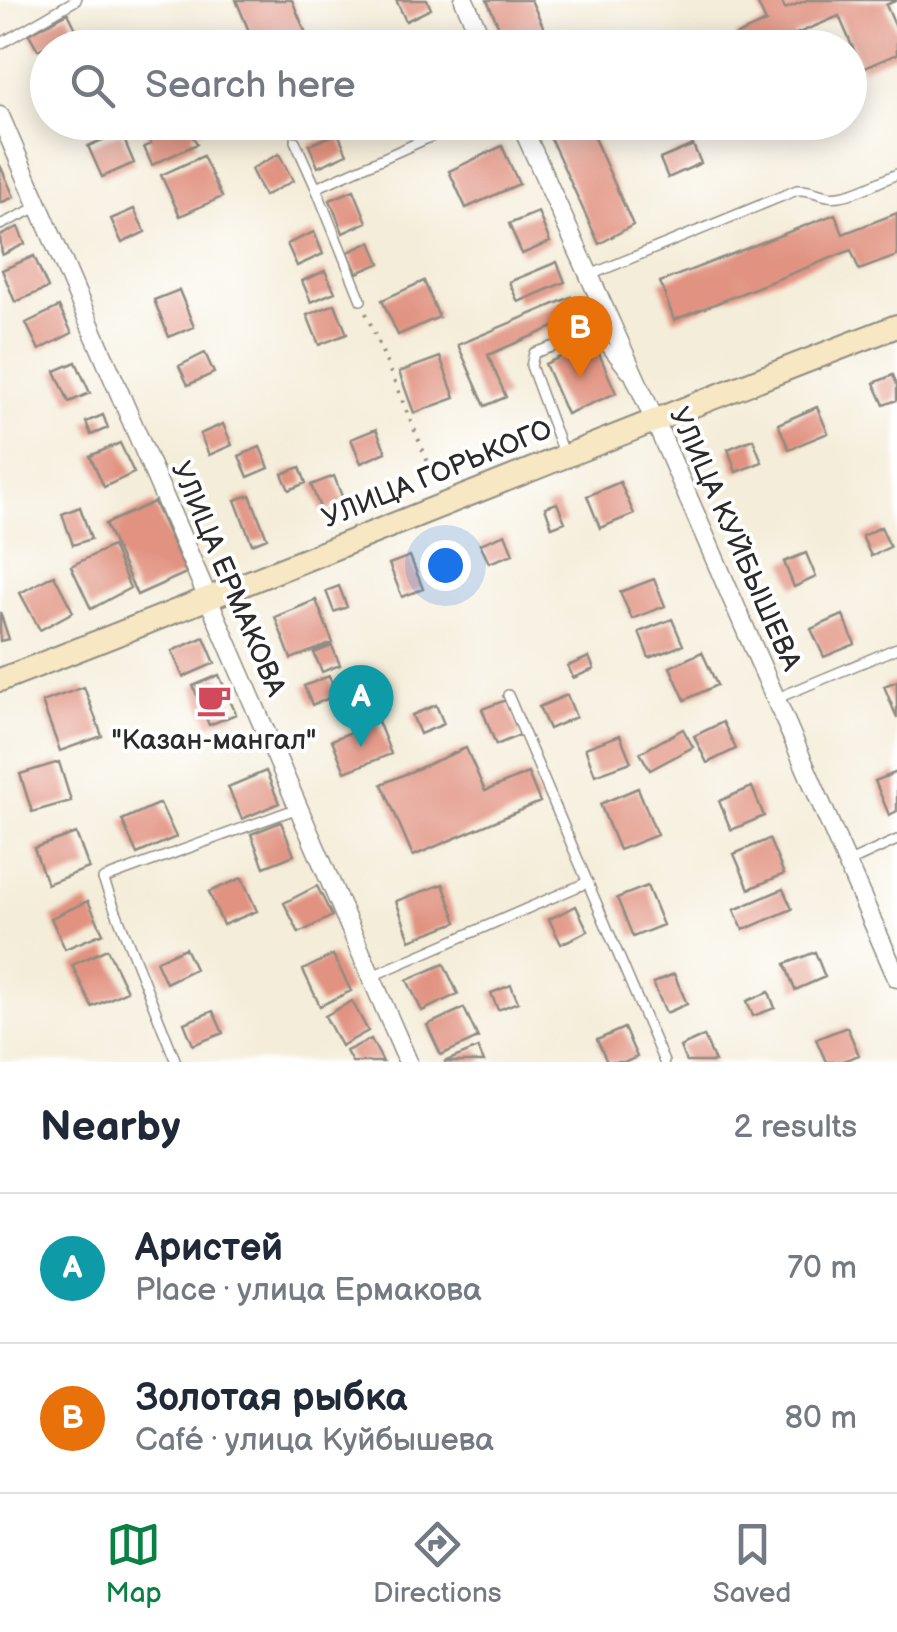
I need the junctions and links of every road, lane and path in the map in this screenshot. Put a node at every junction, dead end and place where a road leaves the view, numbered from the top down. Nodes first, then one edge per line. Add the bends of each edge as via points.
1 (76, 0) edge
2 (464, 0) edge
3 (478, 30) edge
4 (0, 44) edge
5 (0, 116) edge
6 (424, 140) edge
7 (528, 140) edge
8 (295, 141) dead end
9 (897, 174) edge
10 (316, 188) junction
11 (39, 207) junction
12 (0, 225) edge
13 (590, 275) junction
14 (361, 300) joint
15 (897, 326) edge
16 (643, 396) junction
17 (654, 420) junction
18 (564, 456) junction
19 (444, 502) junction
20 (207, 599) junction
21 (897, 648) edge
22 (0, 680) edge
23 (508, 695) dead end
24 (776, 699) junction
25 (298, 808) junction
26 (897, 840) edge
27 (847, 863) junction
28 (588, 882) junction
29 (372, 976) junction
30 (897, 978) edge
31 (176, 1062) edge
32 (408, 1062) edge
33 (664, 1062) edge

1 - 4 lane
2 - 3 street
5 - 11 street, УЛИЦА ЕРМАКОВА
6 - 10 lane
7 - 13 street, УЛИЦА КУЙБЫШЕВА
8 - 10 lane
9 - 13 lane via 831,198 797,190
10 - 14 lane
11 - 12 lane
11 - 20 street, УЛИЦА ЕРМАКОВА
13 - 16 street, УЛИЦА КУЙБЫШЕВА
14 - 19 path
15 - 17 main road, УЛИЦА ГОРЬКОГО
16 - 17 street, УЛИЦА КУЙБЫШЕВА
16 - 18 lane via 590,334 534,353 531,366
17 - 18 main road, УЛИЦА ГОРЬКОГО
17 - 24 street, УЛИЦА КУЙБЫШЕВА
18 - 19 main road, УЛИЦА ГОРЬКОГО
19 - 20 main road, УЛИЦА ГОРЬКОГО
20 - 22 main road, УЛИЦА ГОРЬКОГО
20 - 25 street, УЛИЦА ЕРМАКОВА
21 - 24 lane
23 - 28 lane
24 - 27 street, УЛИЦА КУЙБЫШЕВА
25 - 29 street, УЛИЦА ЕРМАКОВА
25 - 31 lane via 103,878
26 - 27 lane
27 - 30 street, УЛИЦА КУЙБЫШЕВА
28 - 29 lane
28 - 33 lane
29 - 32 street, УЛИЦА ЕРМАКОВА

